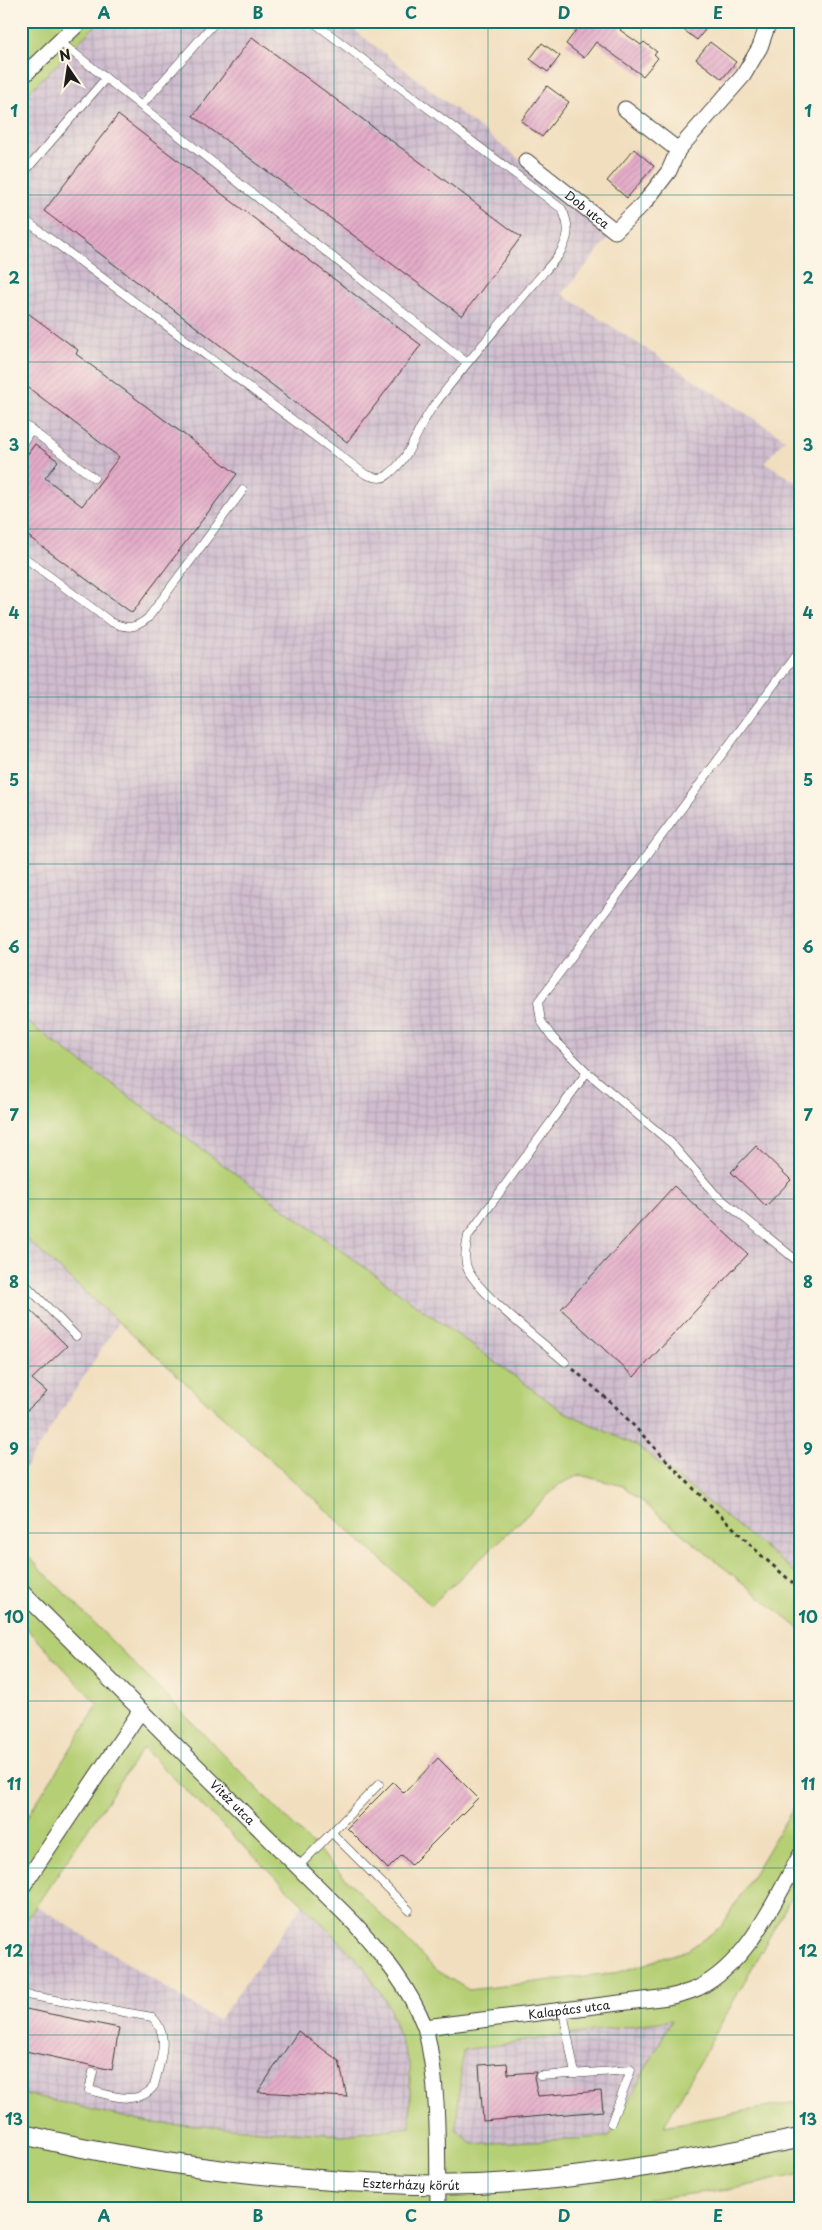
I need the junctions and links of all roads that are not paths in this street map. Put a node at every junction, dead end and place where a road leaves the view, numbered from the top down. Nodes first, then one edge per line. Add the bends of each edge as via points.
1 (81, 21) edge
2 (216, 21) edge
3 (312, 21) edge
4 (769, 21) edge
5 (788, 21) edge
6 (801, 24) edge
7 (60, 42) junction
8 (21, 78) edge
9 (106, 78) junction
10 (141, 106) junction
11 (625, 109) dead end
12 (678, 150) junction
13 (526, 161) dead end
14 (21, 176) edge
15 (21, 217) edge
16 (466, 362) junction
17 (21, 422) edge
18 (30, 429) junction
19 (21, 446) edge
20 (94, 478) dead end
21 (243, 490) dead end
22 (21, 554) edge
23 (801, 648) edge
24 (587, 1072) junction
25 (801, 1264) edge
26 (21, 1280) edge
27 (76, 1336) dead end
28 (565, 1362) road end
29 (21, 1591) edge
30 (141, 1710) junction
31 (379, 1784) dead end
32 (332, 1833) junction
33 (801, 1854) edge
34 (298, 1867) junction
35 (21, 1889) edge
36 (409, 1910) dead end
37 (21, 1994) edge
38 (563, 2011) junction
39 (425, 2027) junction
40 (93, 2072) dead end
41 (575, 2074) junction
42 (540, 2076) dead end
43 (611, 2123) dead end
44 (21, 2134) edge
45 (801, 2138) edge
46 (438, 2185) junction
47 (438, 2209) edge

1 - 7 street
2 - 10 lane
3 - 16 lane via 562,209 568,222 569,232 558,256
4 - 12 street, Dob utca via 760,47 744,76
5 - 6 street
7 - 8 street
7 - 9 lane
9 - 10 lane
9 - 14 lane
10 - 16 lane
11 - 12 street
12 - 13 street, Dob utca via 669,171 657,187 615,230
15 - 16 lane via 365,474 377,478 388,476 405,457 429,412
17 - 18 lane
18 - 19 lane
18 - 20 lane
21 - 22 lane via 148,618 131,628 111,622
23 - 24 lane via 538,1002 541,1021 552,1037
24 - 25 lane via 671,1143 715,1194
24 - 28 lane via 468,1236 465,1258 475,1281
26 - 27 lane
29 - 30 street, Vitéz utca
30 - 34 street, Vitéz utca
30 - 35 street
31 - 32 lane
32 - 34 lane
32 - 36 lane
33 - 38 street, Kalapács utca via 752,1938 711,1980 668,1997
34 - 39 street, Vitéz utca via 377,1948 405,1987
37 - 40 lane via 152,2018 158,2023 163,2045 150,2092 133,2098 89,2090
38 - 39 street, Kalapács utca
38 - 41 lane
39 - 46 street via 434,2069
41 - 42 lane
41 - 43 lane via 632,2070
44 - 46 street, Eszterházy körút via 123,2156 214,2169 298,2178
45 - 46 street, Eszterházy körút via 634,2168 503,2183
46 - 47 street

